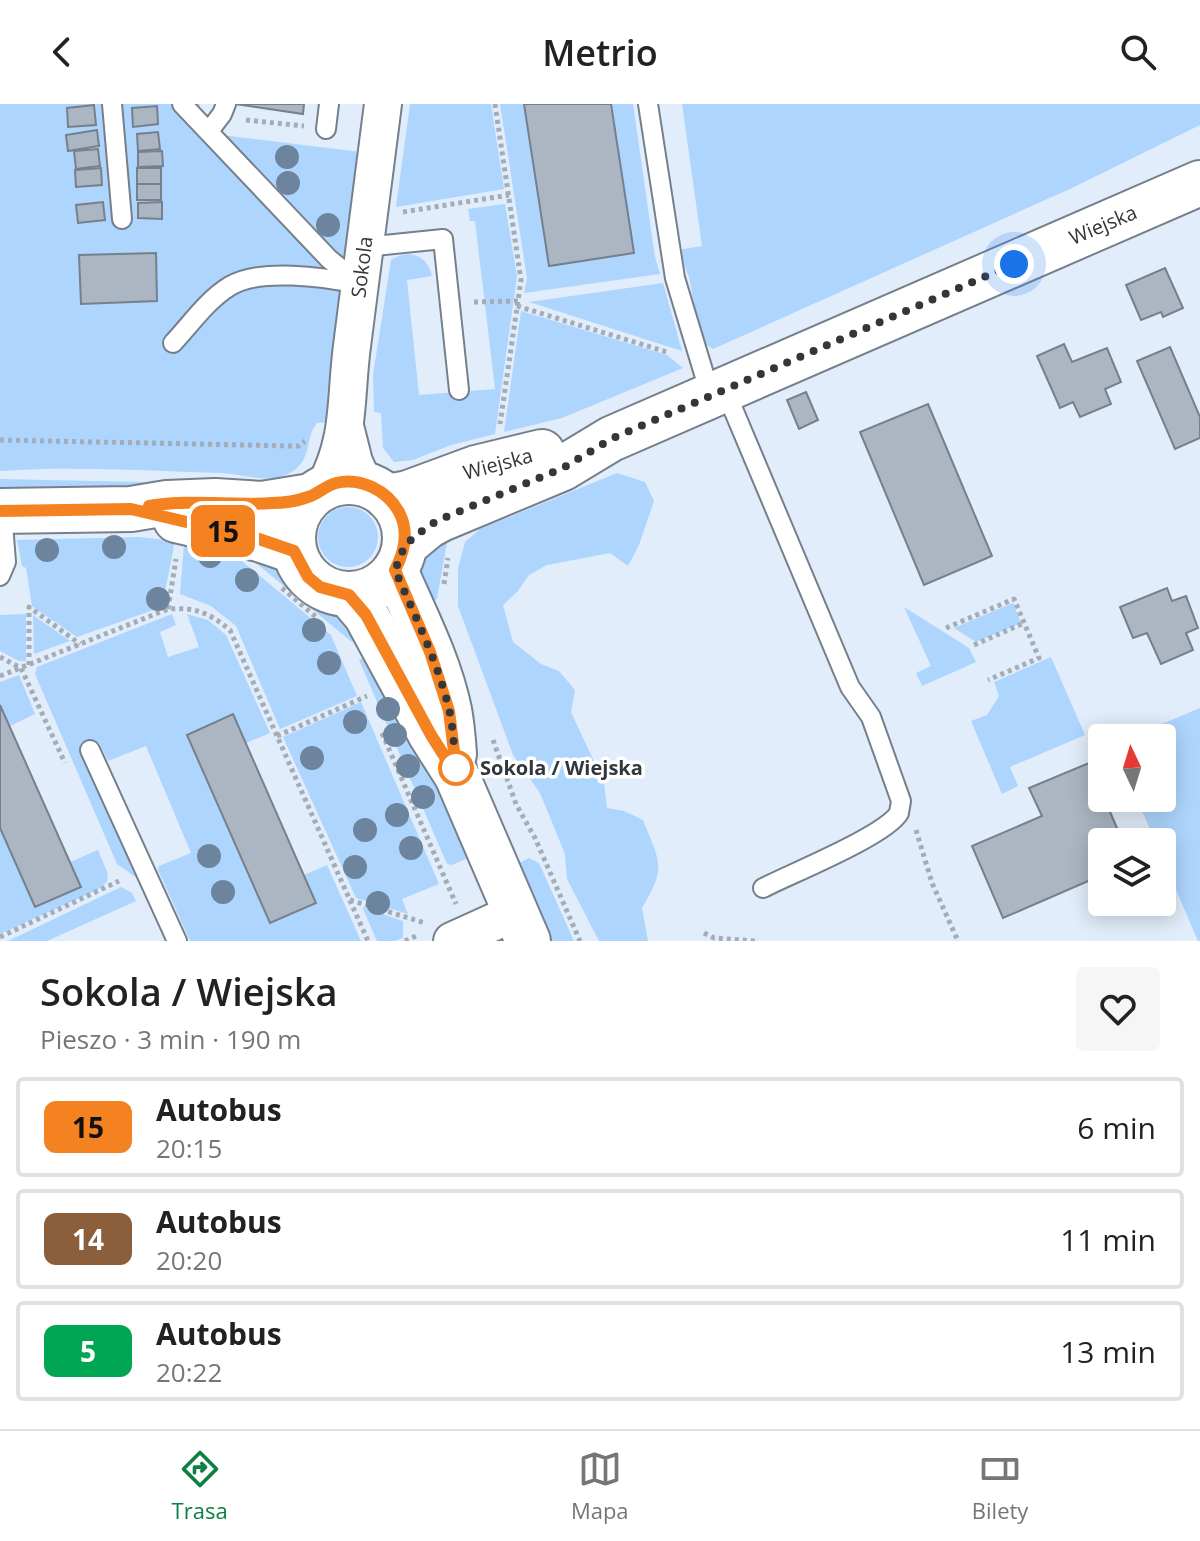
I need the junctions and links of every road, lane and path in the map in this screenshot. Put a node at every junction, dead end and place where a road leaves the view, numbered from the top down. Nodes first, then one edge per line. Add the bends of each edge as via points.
1 (112, 104) edge
2 (182, 104) edge
3 (226, 104) edge
4 (329, 104) edge
5 (383, 104) edge
6 (495, 104) edge
7 (648, 104) edge
8 (261, 122) dead end
9 (305, 126) dead end
10 (326, 129) dead end
11 (209, 131) junction
12 (1200, 183) edge
13 (509, 195) junction
14 (390, 214) dead end
15 (122, 219) dead end
16 (365, 247) junction
17 (360, 284) junction
18 (449, 303) junction
19 (518, 304) junction
20 (173, 343) dead end
21 (713, 385) junction
22 (459, 390) dead end
23 (498, 439) dead end
24 (611, 439) junction
25 (0, 440) edge
26 (293, 446) dead end
27 (347, 491) junction
28 (131, 509) junction
29 (1, 511) edge
30 (177, 552) dead end
31 (449, 555) dead end
32 (400, 558) junction
33 (283, 566) junction
34 (0, 576) edge
35 (441, 598) dead end
36 (168, 609) junction
37 (337, 610) junction
38 (1025, 623) junction
39 (946, 628) dead end
40 (81, 645) junction
41 (974, 645) dead end
42 (29, 665) junction
43 (0, 676) edge
44 (988, 680) dead end
45 (361, 682) dead end
46 (367, 696) junction
47 (373, 710) dead end
48 (379, 724) dead end
49 (277, 736) junction
50 (492, 736) dead end
51 (90, 750) dead end
52 (457, 776) junction
53 (900, 792) junction
54 (912, 822) joint
55 (119, 881) dead end
56 (763, 888) dead end
57 (349, 899) junction
58 (522, 926) edge
59 (704, 933) dead end
60 (452, 934) edge
61 (0, 937) edge
62 (177, 941) edge
63 (368, 941) edge
64 (580, 941) edge
65 (755, 941) edge
66 (958, 941) edge

1 - 15 lane
2 - 11 lane
3 - 11 lane
4 - 10 lane
5 - 16 street, Sokola
6 - 13 path
7 - 21 lane via 675,278
8 - 9 path
11 - 17 lane via 329,259
12 - 21 street, Wiejska
13 - 14 path
13 - 19 path via 521,280
16 - 17 street, Sokola
16 - 18 lane via 443,239
17 - 20 lane via 312,275 233,284
17 - 27 street, Sokola via 349,366 346,430 354,462
18 - 19 path
18 - 22 lane
19 - 21 path via 669,352
19 - 23 path
21 - 24 street, Wiejska
21 - 53 lane via 850,687 871,717
24 - 27 street, Wiejska via 476,468 408,493
24 - 32 street, Wiejska via 563,468 428,526
25 - 26 path
27 - 28 street, Wiejska via 283,503 191,502
27 - 32 street via 402,519
27 - 33 street via 301,507
28 - 29 street, Wiejska
28 - 33 street, Wiejska via 259,539
29 - 34 lane via 6,562
30 - 36 path
31 - 35 path
32 - 37 street via 376,588
32 - 52 street via 449,711
33 - 37 path
33 - 37 street via 308,577
36 - 40 path
36 - 49 path via 189,607 230,630
37 - 52 street via 374,627
38 - 39 path via 1014,599
38 - 41 path
38 - 44 path via 1039,658
40 - 42 path
40 - 42 path via 29,607
42 - 43 path
45 - 46 path
46 - 47 path
46 - 49 path
48 - 60 path
49 - 57 path
50 - 64 path via 516,804
51 - 62 lane
52 - 58 street
53 - 54 lane
53 - 56 lane via 899,812 885,825
54 - 66 path
55 - 61 path
57 - 60 path
57 - 63 path
58 - 60 street
59 - 65 path

